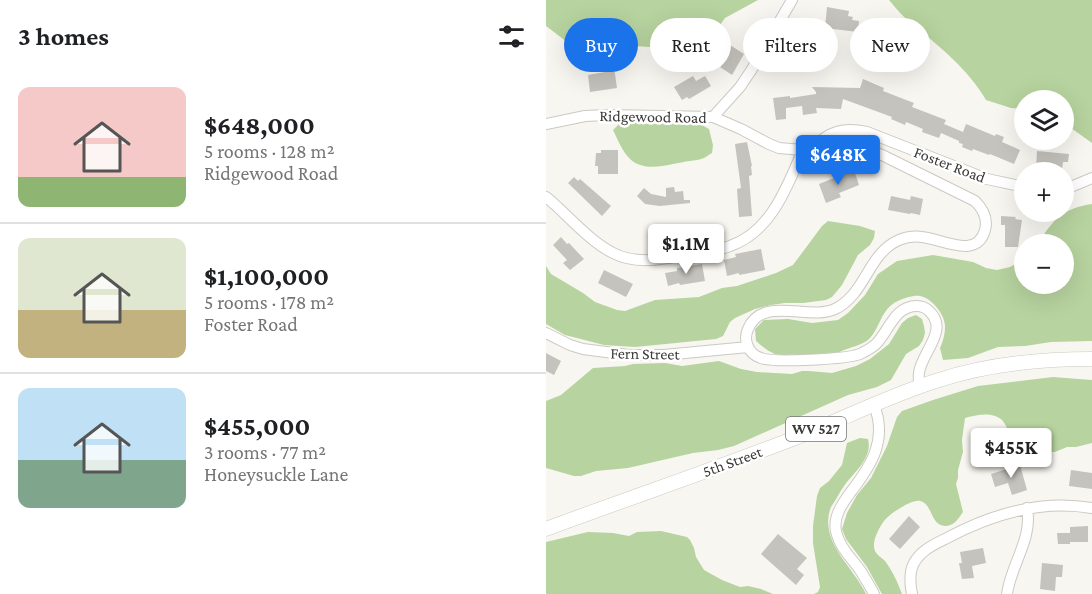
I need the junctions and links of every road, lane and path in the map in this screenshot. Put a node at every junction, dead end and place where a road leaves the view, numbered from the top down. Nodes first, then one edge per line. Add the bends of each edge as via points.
1 (792, 0) edge
2 (713, 117) junction
3 (546, 124) edge
4 (807, 150) junction
5 (1092, 178) edge
6 (1014, 185) edge
7 (1074, 186) edge
8 (546, 197) edge
9 (546, 333) edge
10 (748, 347) junction
11 (1092, 359) edge
12 (920, 387) junction
13 (874, 405) junction
14 (1027, 508) junction
15 (1092, 508) edge
16 (546, 529) edge
17 (874, 594) edge
18 (912, 594) edge
19 (1007, 594) edge

1 - 2 street via 740,87
2 - 3 street, Ridgewood Road via 608,115
2 - 4 street, Ridgewood Road via 768,144
4 - 6 street, Foster Road via 835,132 857,130 987,179
4 - 8 street via 756,233 729,247 669,258 646,261 615,254 600,246
4 - 10 street, Ridgewood Road via 849,144 882,155 975,201 985,215 985,232 967,247 920,237 892,243 875,259 858,289 844,303 826,312 769,311 758,315 747,331
5 - 7 street
9 - 10 street, Fern Street via 583,349 629,355
10 - 12 street via 755,356 767,359 858,355 875,346 899,312 921,306 932,314 937,329 920,368
11 - 12 main road, 5th Street / WV 527 via 990,367
12 - 13 main road, 5th Street / WV 527
13 - 16 main road, 5th Street / WV 527
13 - 17 street via 879,428 875,455 844,501 835,522 841,544
14 - 15 street
14 - 18 street via 984,520 928,548 917,557 911,570
14 - 19 street via 1026,537

